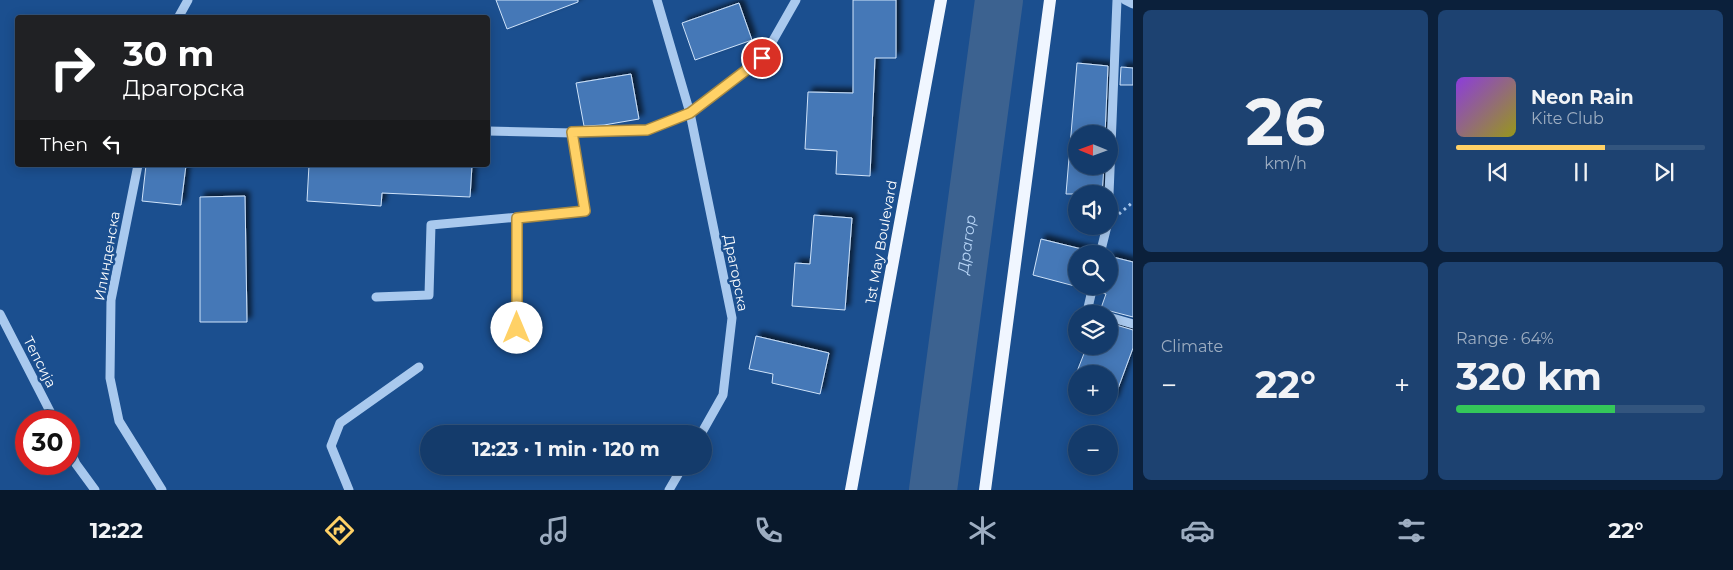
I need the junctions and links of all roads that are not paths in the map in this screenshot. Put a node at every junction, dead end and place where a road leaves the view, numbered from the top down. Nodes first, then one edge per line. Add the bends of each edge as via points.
1 (188, 0) edge
2 (657, 0) edge
3 (796, 0) edge
4 (941, 0) edge
5 (1050, 0) edge
6 (1117, 0) edge
7 (1125, 0) edge
8 (1133, 4) edge
9 (180, 15) edge
10 (690, 113) junction
11 (490, 130) edge
12 (572, 132) junction
13 (138, 167) edge
14 (1109, 185) edge
15 (517, 218) junction
16 (376, 297) dead end
17 (0, 314) edge
18 (1118, 320) edge
19 (1133, 324) edge
20 (517, 328) dead end
21 (419, 366) dead end
22 (48, 410) edge
23 (706, 425) edge
24 (80, 469) edge
25 (678, 475) edge
26 (96, 490) edge
27 (162, 490) edge
28 (349, 490) edge
29 (669, 490) edge
30 (851, 490) edge
31 (985, 490) edge

1 - 9 street
2 - 10 street, Драгорска
3 - 10 street via 762,58
4 - 30 main road, 1st May Boulevard
5 - 31 main road
6 - 14 street
7 - 8 street
10 - 12 street via 647,130
10 - 23 street, Драгорска via 732,318 723,395
11 - 12 street
12 - 15 street via 585,211
13 - 27 street, Илинденска via 111,300 110,378 119,421
15 - 16 street via 431,224 429,295
15 - 20 street
17 - 22 street, Тепсија
18 - 19 street
21 - 28 street via 340,423 331,446
24 - 26 street
25 - 29 street

